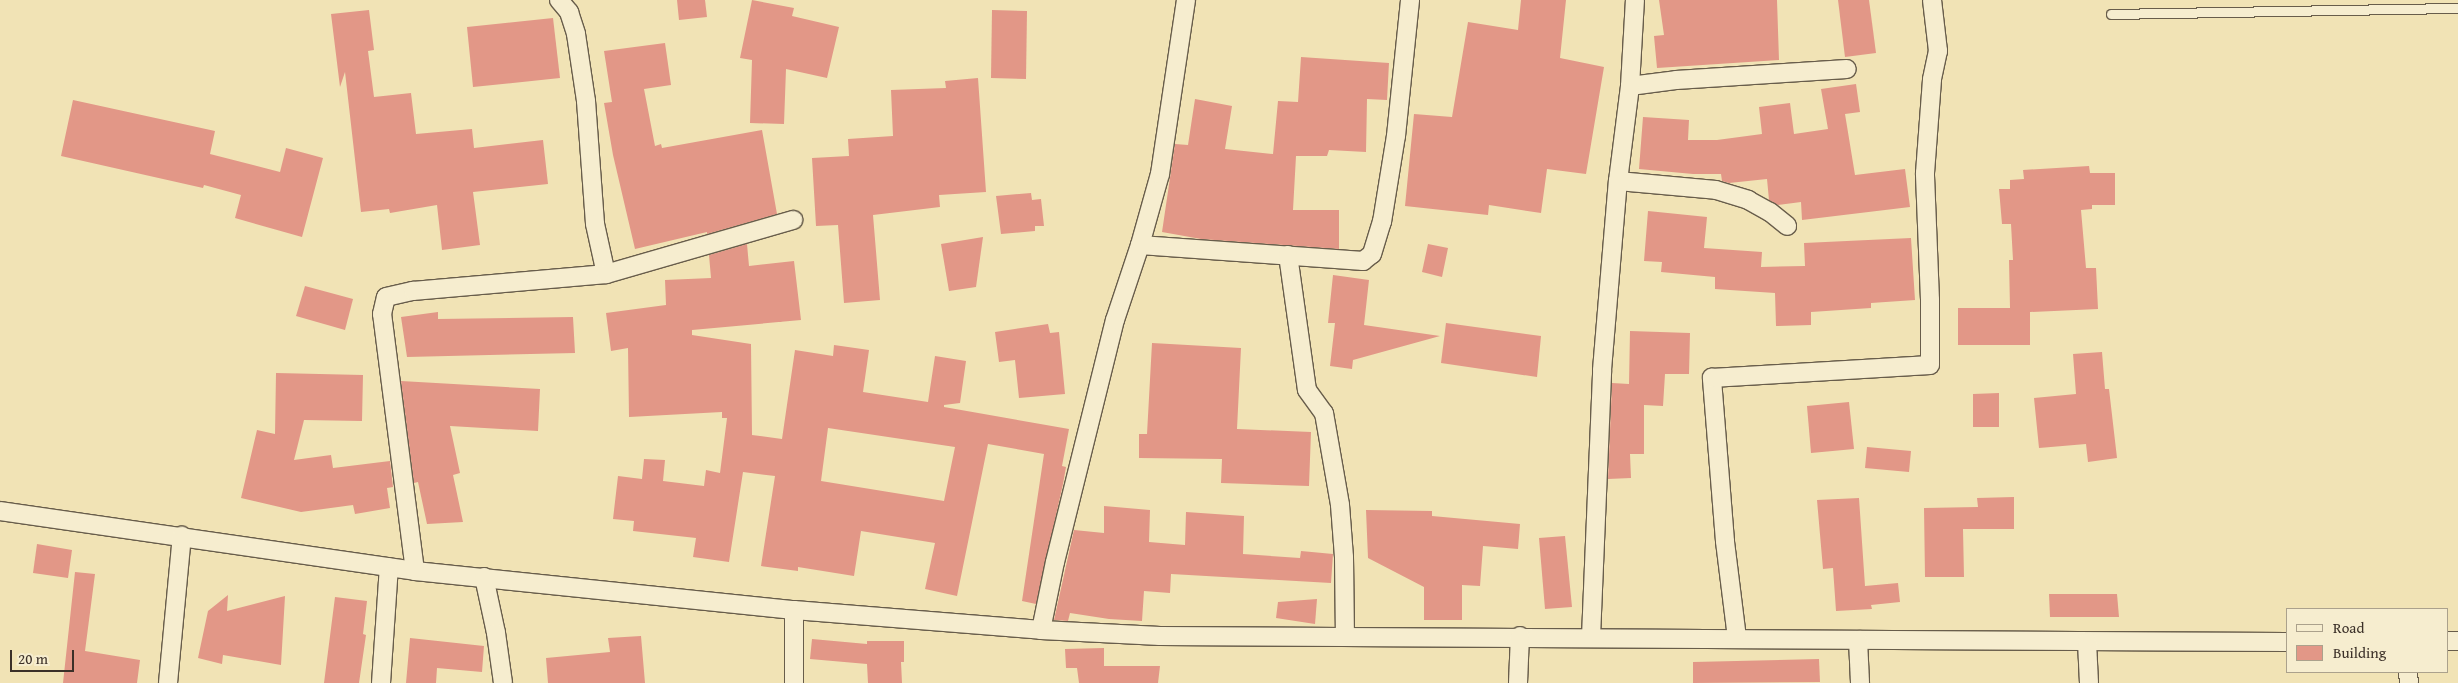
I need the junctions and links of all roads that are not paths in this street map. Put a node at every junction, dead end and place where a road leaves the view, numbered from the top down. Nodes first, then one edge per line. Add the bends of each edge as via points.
1 (559, 0) edge
2 (1186, 0) edge
3 (1410, 0) edge
4 (1635, 0) edge
5 (1932, 0) edge
6 (2458, 8) edge
7 (2111, 14) dead end
8 (1847, 69) dead end
9 (1630, 86) junction
10 (1618, 181) junction
11 (793, 220) dead end
12 (1787, 226) dead end
13 (1140, 246) junction
14 (1288, 255) junction
15 (606, 274) junction
16 (0, 511) edge
17 (182, 536) junction
18 (389, 568) junction
19 (415, 571) junction
20 (484, 577) junction
21 (794, 610) junction
22 (1041, 630) junction
23 (1345, 636) junction
24 (1520, 636) junction
25 (1591, 637) junction
26 (1737, 638) junction
27 (1858, 640) junction
28 (2087, 642) junction
29 (2286, 642) edge
30 (168, 683) edge
31 (381, 683) edge
32 (503, 683) edge
33 (794, 683) edge
34 (1518, 683) edge
35 (1860, 683) edge
36 (2089, 683) edge

1 - 15 street via 569,12 576,34 586,101 595,224
2 - 13 street via 1160,174
3 - 14 street via 1396,136 1382,222 1372,254 1363,261
4 - 9 street
5 - 26 street via 1938,51 1932,79 1925,173 1930,365 1712,378 1725,541
6 - 7 lane
8 - 9 street via 1685,79
9 - 10 street
10 - 12 street via 1716,190 1748,200
10 - 25 street via 1602,370
11 - 15 street
13 - 14 street
13 - 22 street via 1116,320
14 - 23 street via 1307,390 1324,413 1340,505
15 - 19 street via 413,291 386,297 382,314
16 - 17 street
17 - 18 street
17 - 30 street
18 - 19 street
18 - 31 street
19 - 20 street
20 - 21 street
20 - 32 street
21 - 22 street
21 - 33 street
22 - 23 street via 1160,636
23 - 24 street
24 - 25 street
24 - 34 street
25 - 26 street
26 - 27 street
27 - 28 street
27 - 35 street
28 - 29 street
28 - 36 street

